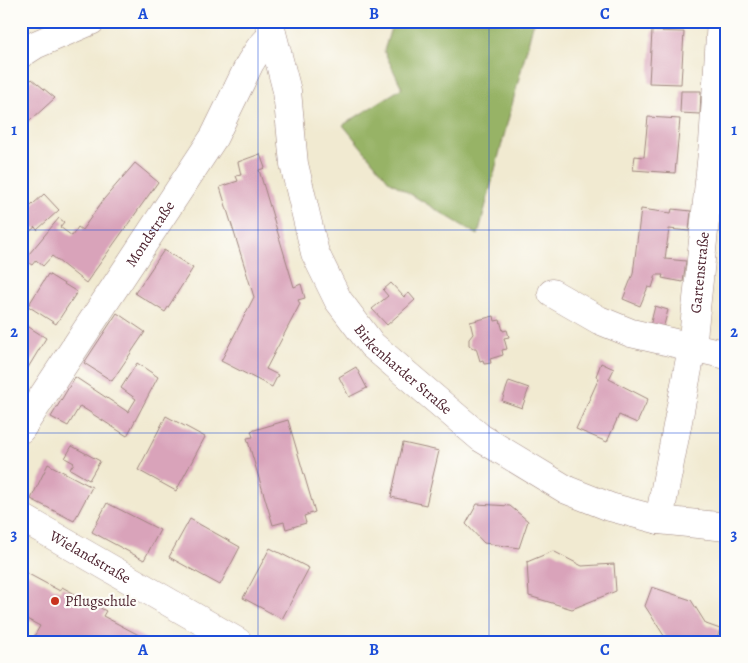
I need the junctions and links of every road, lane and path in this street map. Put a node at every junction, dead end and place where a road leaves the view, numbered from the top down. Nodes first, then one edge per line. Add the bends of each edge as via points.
1 (91, 21) edge
2 (721, 21) edge
3 (266, 26) edge
4 (21, 54) edge
5 (720, 144) edge
6 (552, 293) dead end
7 (692, 348) junction
8 (727, 355) edge
9 (21, 429) edge
10 (21, 517) edge
11 (659, 520) junction
12 (727, 527) edge
13 (238, 642) edge

1 - 4 street
2 - 5 street, Gartenstraße
3 - 9 street, Mondstraße via 259,49 214,137
3 - 11 street, Birkenharder Straße via 287,91 294,164 315,253 338,300 372,346 481,438 567,490
5 - 7 street, Gartenstraße
6 - 7 street via 615,327
7 - 8 street
7 - 11 street, Gartenstraße
10 - 13 street, Wielandstraße
11 - 12 street, Birkenharder Straße

